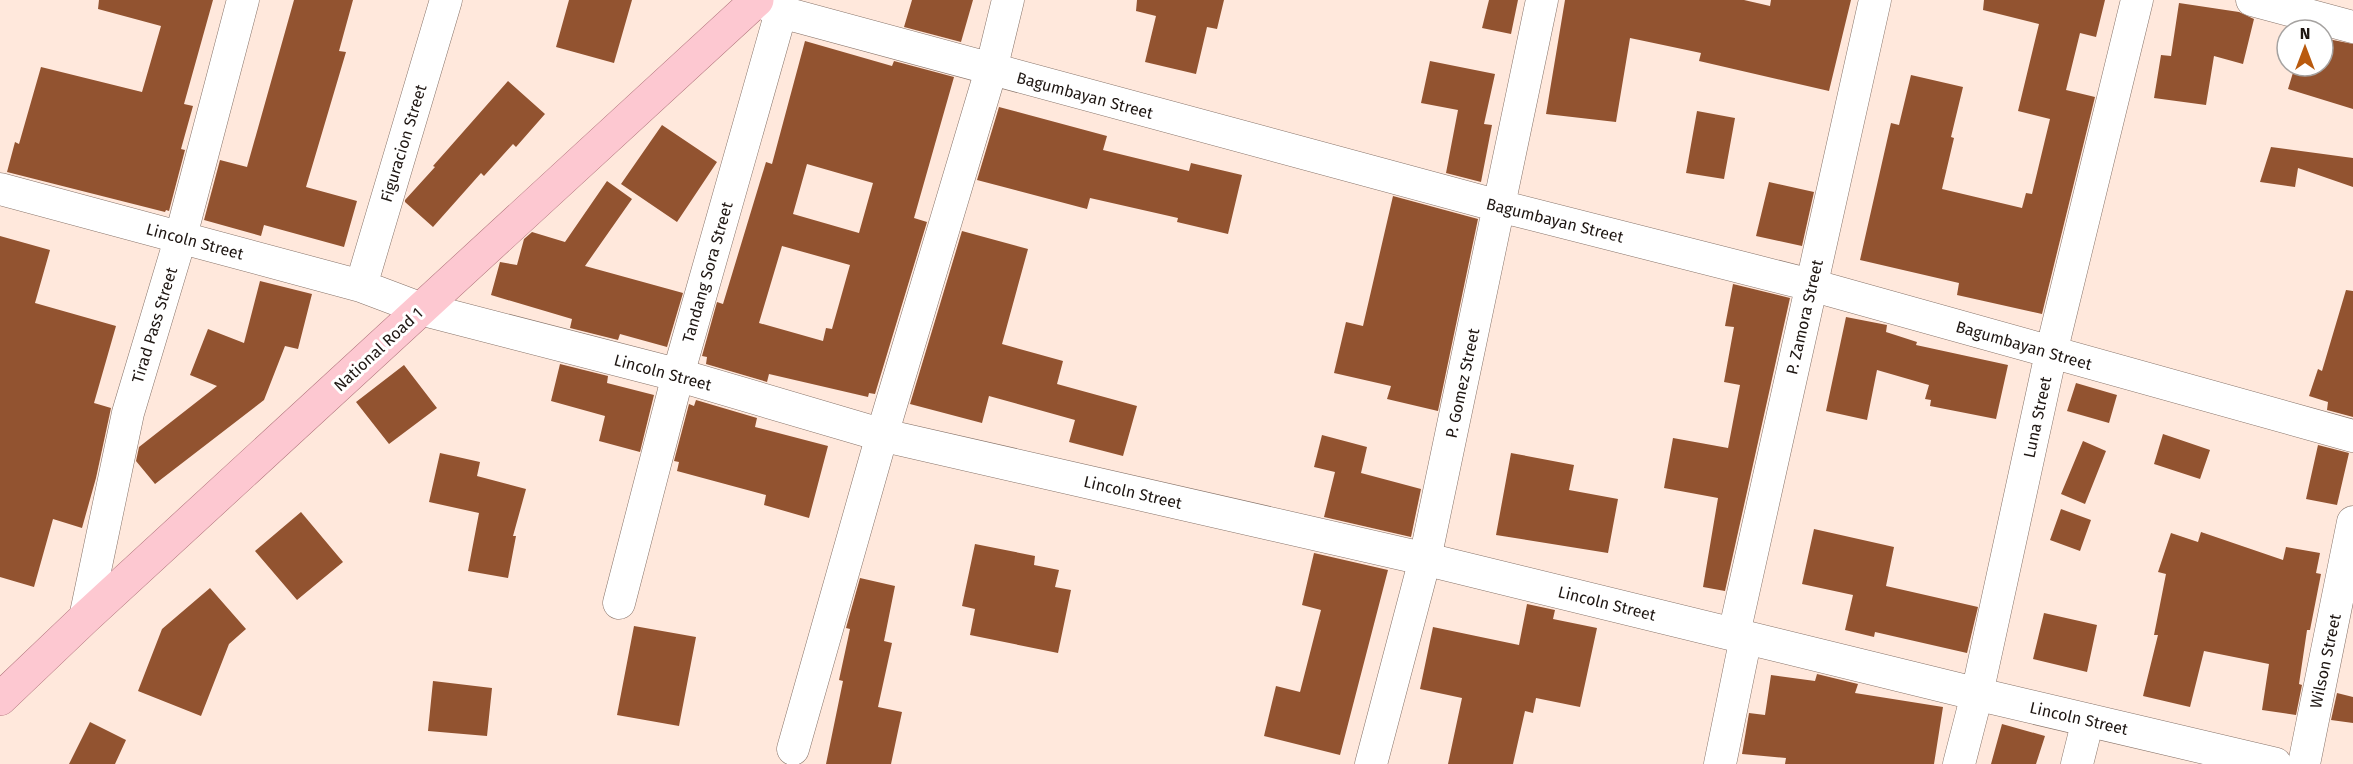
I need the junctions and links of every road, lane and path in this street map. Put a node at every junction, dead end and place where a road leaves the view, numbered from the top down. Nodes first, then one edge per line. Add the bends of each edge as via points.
1 (243, 0) edge
2 (446, 0) edge
3 (1008, 0) edge
4 (1542, 0) edge
5 (1875, 0) edge
6 (2137, 0) edge
7 (2252, 0) edge
8 (765, 4) edge
9 (2353, 27) edge
10 (991, 70) junction
11 (0, 189) edge
12 (1499, 206) junction
13 (181, 236) junction
14 (1811, 285) junction
15 (361, 286) junction
16 (422, 309) junction
17 (2051, 353) junction
18 (678, 375) junction
19 (882, 435) junction
20 (2353, 436) edge
21 (2353, 522) edge
22 (1425, 559) junction
23 (619, 603) dead end
24 (85, 618) junction
25 (1740, 635) junction
26 (1977, 694) junction
27 (0, 699) edge
28 (2088, 720) junction
29 (793, 749) dead end
30 (1371, 764) edge
31 (1720, 764) edge
32 (1959, 764) edge
33 (2077, 764) edge
34 (2276, 764) edge
35 (2304, 764) edge

1 - 13 street, Tirad Pass Street
2 - 15 street, Figuracion Street
3 - 10 street
4 - 12 street, P. Gomez Street
5 - 14 street, P. Zamora Street
6 - 17 street, Luna Street
7 - 9 street
8 - 10 street, Bagumbayan Street
8 - 16 main road, National Road 1
8 - 18 street, Tandang Sora Street
10 - 12 street, Bagumbayan Street
10 - 19 street
11 - 13 street, Lincoln Street
12 - 14 street, Bagumbayan Street
12 - 22 street, P. Gomez Street
13 - 15 street, Lincoln Street
13 - 24 street, Tirad Pass Street via 128,413
14 - 17 street, Bagumbayan Street
14 - 25 street, P. Zamora Street
15 - 16 street, Lincoln Street
16 - 18 street, Lincoln Street
16 - 24 main road, National Road 1
17 - 20 street, Bagumbayan Street
17 - 26 street, Luna Street
18 - 19 street, Lincoln Street
18 - 23 street, Tandang Sora Street
19 - 22 street, Lincoln Street
19 - 29 street
21 - 35 street, Wilson Street
22 - 25 street, Lincoln Street
22 - 30 street, P. Gomez Street
24 - 27 main road, National Road 1
25 - 26 street, Lincoln Street
25 - 31 street, P. Zamora Street
26 - 28 street, Lincoln Street
26 - 32 street, Luna Street
28 - 33 street
28 - 34 street, Lincoln Street

